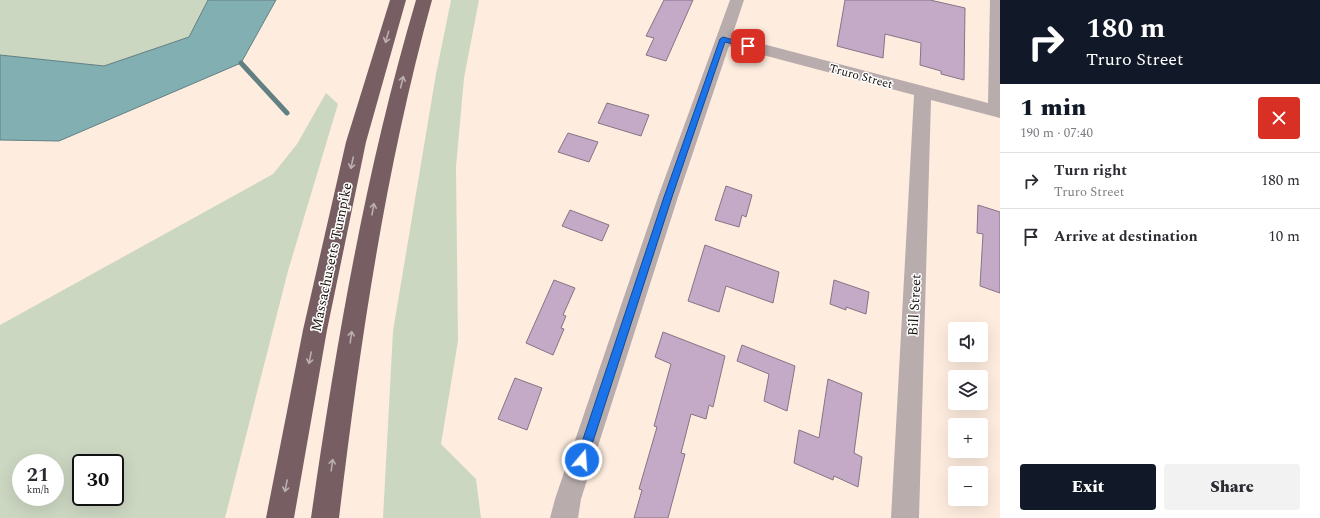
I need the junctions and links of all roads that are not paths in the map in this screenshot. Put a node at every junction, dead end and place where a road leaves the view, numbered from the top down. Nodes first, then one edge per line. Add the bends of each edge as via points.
1 (398, 0) edge
2 (424, 0) edge
3 (737, 0) edge
4 (997, 0) edge
5 (723, 39) junction
6 (923, 92) junction
7 (998, 112) edge
8 (280, 518) edge
9 (325, 518) edge
10 (564, 518) edge
11 (904, 518) edge

1 -> 8 highway, Massachusetts Turnpike via 356,142 315,330
9 -> 2 highway via 356,301 375,201 403,76
3 - 5 street
4 - 7 street
5 - 6 street, Truro Street
5 - 10 street via 665,205 568,499
6 - 7 street, Truro Street
6 - 11 street, Bill Street

